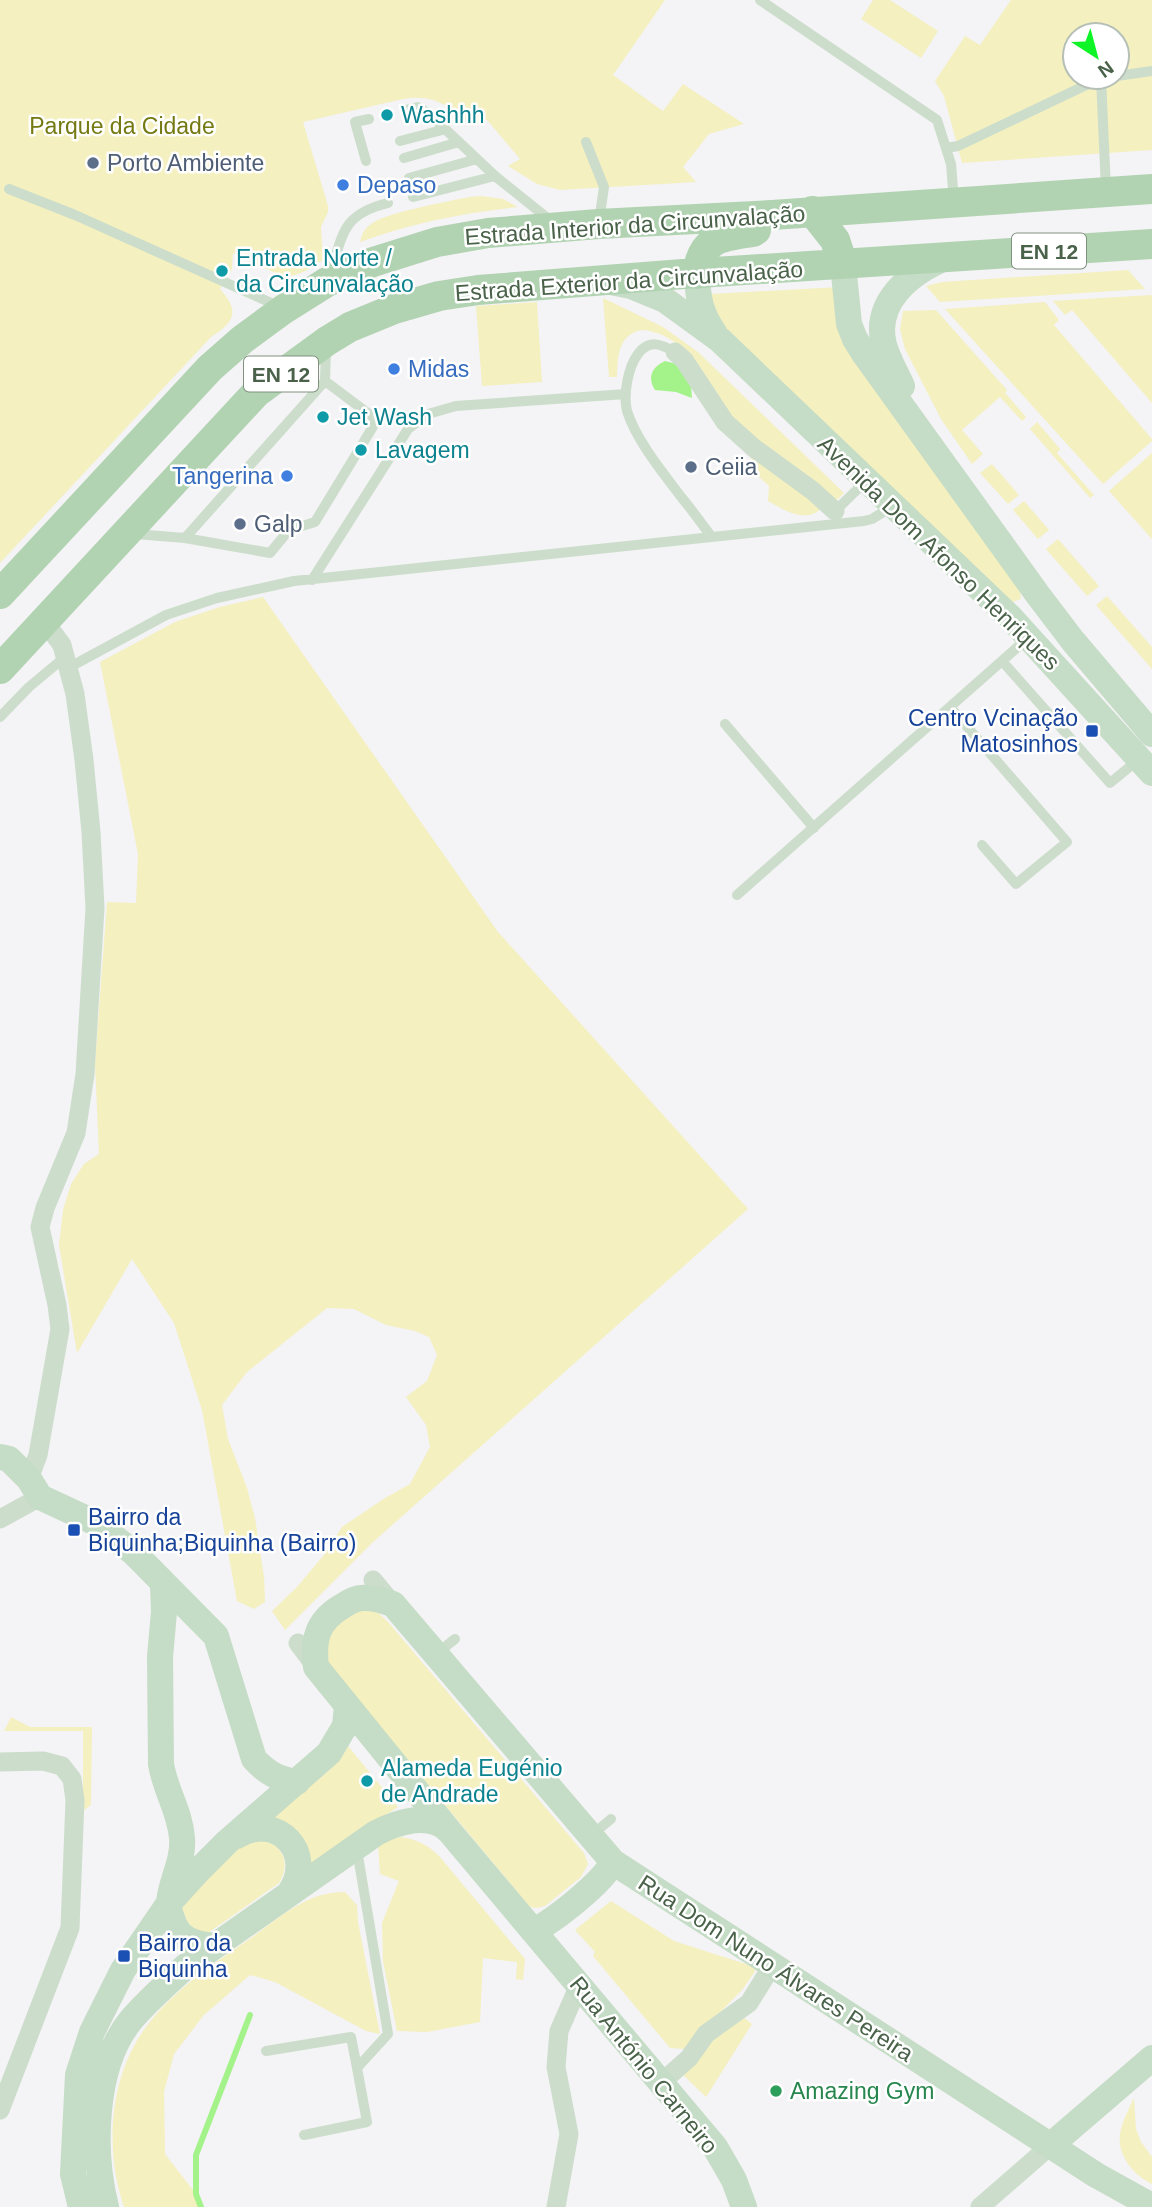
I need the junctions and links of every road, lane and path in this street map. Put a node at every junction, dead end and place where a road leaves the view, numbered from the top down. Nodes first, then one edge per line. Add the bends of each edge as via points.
1 (760, 0) edge
2 (1152, 71) edge
3 (1131, 74) edge
4 (1077, 91) edge
5 (1105, 91) edge
6 (405, 110) dead end
7 (369, 119) dead end
8 (446, 130) junction
9 (400, 141) dead end
10 (459, 142) junction
11 (586, 142) dead end
12 (376, 147) dead end
13 (946, 148) junction
14 (404, 158) dead end
15 (477, 159) junction
16 (495, 176) junction
17 (409, 178) dead end
18 (9, 189) dead end
19 (1152, 189) edge
20 (1106, 192) junction
21 (413, 197) dead end
22 (954, 201) junction
23 (388, 203) dead end
24 (813, 211) junction
25 (772, 215) junction
26 (598, 224) junction
27 (559, 227) junction
28 (1152, 244) edge
29 (945, 258) junction
30 (844, 264) junction
31 (697, 274) junction
32 (603, 280) junction
33 (327, 282) junction
34 (284, 309) junction
35 (720, 340) junction
36 (327, 341) junction
37 (675, 352) joint
38 (325, 381) junction
39 (626, 394) junction
40 (933, 450) junction
41 (867, 480) junction
42 (893, 506) junction
43 (835, 512) junction
44 (821, 526) junction
45 (127, 533) junction
46 (711, 536) junction
47 (185, 538) junction
48 (312, 580) junction
49 (0, 594) edge
50 (1038, 595) junction
51 (1010, 617) junction
52 (45, 621) junction
53 (1029, 637) junction
54 (1073, 640) junction
55 (1002, 661) junction
56 (1051, 661) junction
57 (67, 662) junction
58 (0, 670) edge
59 (950, 707) junction
60 (0, 716) edge
61 (725, 724) dead end
62 (1151, 732) edge
63 (1146, 766) edge
64 (814, 828) junction
65 (982, 845) dead end
66 (737, 895) dead end
67 (0, 1457) edge
68 (35, 1488) junction
69 (0, 1519) edge
70 (373, 1580) dead end
71 (163, 1584) junction
72 (393, 1604) junction
73 (298, 1643) dead end
74 (316, 1668) junction
75 (347, 1706) junction
76 (0, 1762) edge
77 (297, 1782) junction
78 (611, 1819) dead end
79 (450, 1832) junction
80 (590, 1836) junction
81 (227, 1842) junction
82 (357, 1846) junction
83 (613, 1862) junction
84 (290, 1892) junction
85 (169, 1903) junction
86 (533, 1931) junction
87 (214, 1946) junction
88 (772, 1966) junction
89 (579, 1985) junction
90 (266, 2052) dead end
91 (1152, 2058) edge
92 (358, 2068) junction
93 (661, 2083) junction
94 (0, 2110) edge
95 (304, 2135) dead end
96 (1051, 2145) junction
97 (1152, 2206) edge
98 (81, 2207) edge
99 (107, 2207) edge
100 (556, 2207) edge
101 (744, 2207) edge
102 (980, 2207) edge

1 - 13 lane via 937,120
2 - 3 lane
4 - 13 lane
5 - 20 lane
6 - 8 lane via 418,107
7 - 12 lane via 355,122 364,156
8 - 9 lane
8 - 10 lane
10 - 14 lane
10 - 15 lane
11 - 26 lane via 604,187
13 - 22 lane
15 - 16 lane
15 - 17 lane
16 - 21 lane
16 - 27 lane
18 - 34 lane
19 - 20 main road, Estrada Interior da Circunvalação / EN 12
20 - 22 main road, Estrada Interior da Circunvalação / EN 12
22 - 24 main road, Estrada Interior da Circunvalação / EN 12
23 - 33 lane via 376,202 350,221
24 - 25 main road, Estrada Interior da Circunvalação / EN 12
24 - 30 main road via 835,240
25 - 26 main road, Estrada Interior da Circunvalação / EN 12
25 - 31 main road via 753,232 723,236 707,244
26 - 27 main road, Estrada Interior da Circunvalação / EN 12
27 - 33 main road, Estrada Interior da Circunvalação / EN 12 via 437,242
28 - 29 main road, Estrada Exterior da Circunvalação / EN 12
29 - 30 main road, Estrada Exterior da Circunvalação / EN 12
29 - 40 street via 898,289 888,303 882,326 888,358
30 - 31 main road, Estrada Exterior da Circunvalação / EN 12
30 - 40 street, Avenida Dom Afonso Henriques via 849,324 855,339
31 - 32 main road, Estrada Exterior da Circunvalação / EN 12
31 - 35 street via 702,312
32 - 35 street via 665,300
32 - 36 main road, Estrada Exterior da Circunvalação / EN 12 via 439,296 394,309
33 - 34 main road, Estrada Interior da Circunvalação / EN 12
34 - 49 main road, Estrada Interior da Circunvalação / EN 12 via 210,368
35 - 41 street, Avenida Dom Afonso Henriques
36 - 38 lane
36 - 45 main road, Estrada Exterior da Circunvalação / EN 12 via 256,393
37 - 39 lane via 664,345 646,345 635,356
37 - 43 street via 725,422
38 - 47 lane
38 - 47 lane via 377,420 315,522 289,530 270,552
39 - 46 lane via 626,408 640,437
39 - 48 lane via 456,406 428,414 408,429
40 - 50 street, Avenida Dom Afonso Henriques
41 - 42 street, Avenida Dom Afonso Henriques
41 - 43 lane
42 - 44 lane via 872,519
42 - 51 street, Avenida Dom Afonso Henriques
43 - 44 lane
44 - 46 lane
45 - 47 lane
45 - 52 main road, Estrada Exterior da Circunvalação / EN 12
46 - 48 lane
48 - 57 lane via 242,592 166,615
50 - 51 street via 1027,612
50 - 54 street, Avenida Dom Afonso Henriques
51 - 53 street, Avenida Dom Afonso Henriques
52 - 57 street via 62,645
52 - 58 main road, Estrada Exterior da Circunvalação / EN 12
53 - 55 lane
53 - 56 street, Avenida Dom Afonso Henriques
54 - 56 street
54 - 62 street, Avenida Dom Afonso Henriques
55 - 59 lane
55 - 63 lane via 1110,783
56 - 63 street, Avenida Dom Afonso Henriques
57 - 60 lane via 29,687
57 - 68 street via 91,832 94,942 76,1133 40,1227 60,1329
59 - 64 lane
59 - 65 lane via 1067,842 1016,884
61 - 64 lane
64 - 66 lane
67 - 68 street via 9,1459
68 - 69 street
68 - 71 street via 96,1523
70 - 72 street
71 - 77 street via 216,1636 254,1759 276,1777
71 - 85 street via 161,1764 180,1820 182,1841
72 - 74 street via 364,1597 329,1615 316,1636
72 - 80 street, Rua Dom Nuno Álvares Pereira via 445,1646
73 - 74 street
74 - 75 street, Rua António Carneiro
75 - 77 street via 345,1726 336,1745
75 - 79 street, Rua António Carneiro
76 - 94 street via 43,1761 62,1766 72,1779 75,1800 70,1928
77 - 81 street
78 - 80 lane
79 - 82 street via 443,1824 411,1821 395,1824
79 - 86 street, Rua António Carneiro
80 - 83 street, Rua Dom Nuno Álvares Pereira
81 - 84 street via 257,1828 272,1829 285,1837 300,1863
81 - 85 street
82 - 84 street
82 - 92 lane via 388,2034
83 - 86 street via 552,1920
83 - 88 street, Rua Dom Nuno Álvares Pereira
84 - 87 street
85 - 87 street via 174,1925 183,1938
85 - 98 street via 123,1970 92,2032 78,2075 73,2174
86 - 89 street, Rua António Carneiro
87 - 99 street via 159,1990 131,2020 111,2057 97,2123 99,2174
88 - 93 street via 750,2003 706,2034 689,2058
88 - 96 street, Rua Dom Nuno Álvares Pereira
89 - 93 street, Rua António Carneiro
89 - 100 street via 559,2031 556,2067 569,2134
90 - 92 lane via 351,2037
91 - 96 street
92 - 95 lane via 367,2122
93 - 101 street, Rua António Carneiro via 715,2147
96 - 97 street, Rua Dom Nuno Álvares Pereira
96 - 102 street

